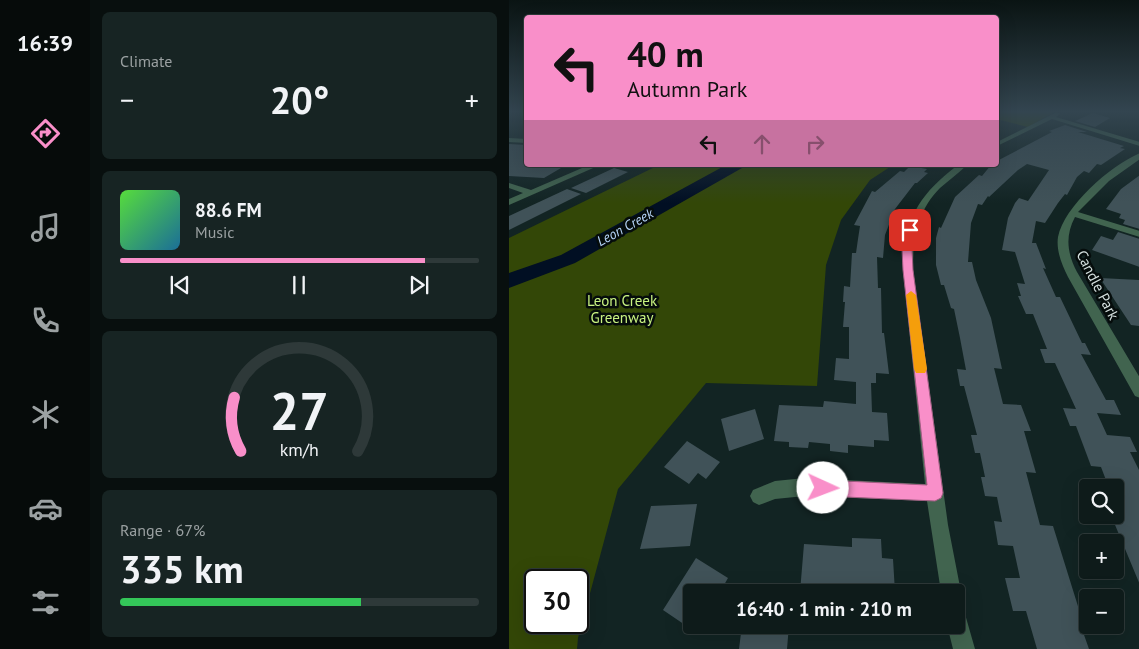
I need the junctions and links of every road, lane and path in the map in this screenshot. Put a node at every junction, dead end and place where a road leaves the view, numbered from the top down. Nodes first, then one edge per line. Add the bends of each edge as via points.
1 (1139, 154) edge
2 (591, 167) edge
3 (961, 167) edge
4 (509, 185) edge
5 (531, 193) junction
6 (509, 202) edge
7 (1075, 214) junction
8 (1139, 234) edge
9 (1139, 392) edge
10 (935, 493) junction
11 (759, 496) dead end
12 (950, 584) edge
13 (960, 634) edge
14 (964, 649) edge

1 - 7 street, Candle Park via 1096,186
2 - 5 street
3 - 10 street via 924,200 910,230 907,249
4 - 5 street
5 - 6 street
7 - 8 street
7 - 9 street, Candle Park via 1064,234 1067,265
10 - 11 street via 805,487 775,490
10 - 12 street
13 - 14 street

